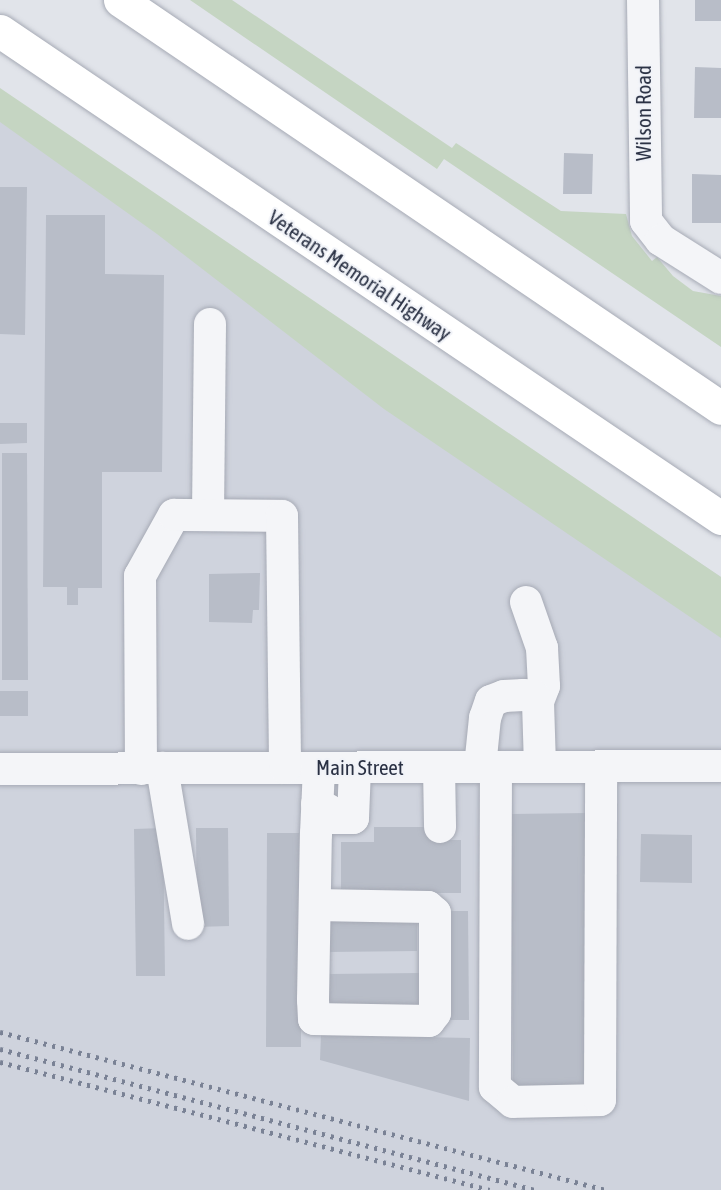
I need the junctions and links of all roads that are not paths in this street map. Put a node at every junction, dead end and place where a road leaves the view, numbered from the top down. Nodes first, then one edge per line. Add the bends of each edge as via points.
1 (120, 0) edge
2 (643, 0) edge
3 (0, 31) edge
4 (721, 278) edge
5 (210, 324) dead end
6 (721, 408) edge
7 (208, 515) junction
8 (721, 518) edge
9 (526, 602) dead end
10 (538, 702) junction
11 (601, 766) junction
12 (721, 766) edge
13 (439, 767) junction
14 (488, 767) junction
15 (540, 767) junction
16 (285, 768) junction
17 (319, 768) junction
18 (355, 768) junction
19 (0, 769) edge
20 (152, 769) junction
21 (317, 804) junction
22 (440, 827) dead end
23 (315, 905) junction
24 (188, 924) dead end

1 - 6 highway
2 - 4 street, Wilson Road via 643,207 649,226 661,240
3 - 8 highway, Veterans Memorial Highway
5 - 7 street
7 - 16 street via 282,516
7 - 20 street via 174,515 140,576
9 - 10 street via 542,648 544,686
10 - 14 street via 534,696 523,695 491,701 485,718
10 - 15 street
11 - 12 street, Main Street
11 - 14 street via 600,1100 513,1102 495,1088
11 - 15 street, Main Street
13 - 14 street, Main Street
13 - 18 street, Main Street
13 - 22 street
14 - 15 street, Main Street
16 - 17 street, Main Street
16 - 20 street, Main Street
17 - 18 street, Main Street
17 - 21 street
18 - 21 street via 352,818 332,818 328,810
19 - 20 street, Main Street
20 - 24 street
21 - 23 street
23 - 23 street via 314,1018 429,1021 435,1012 435,913 428,907

